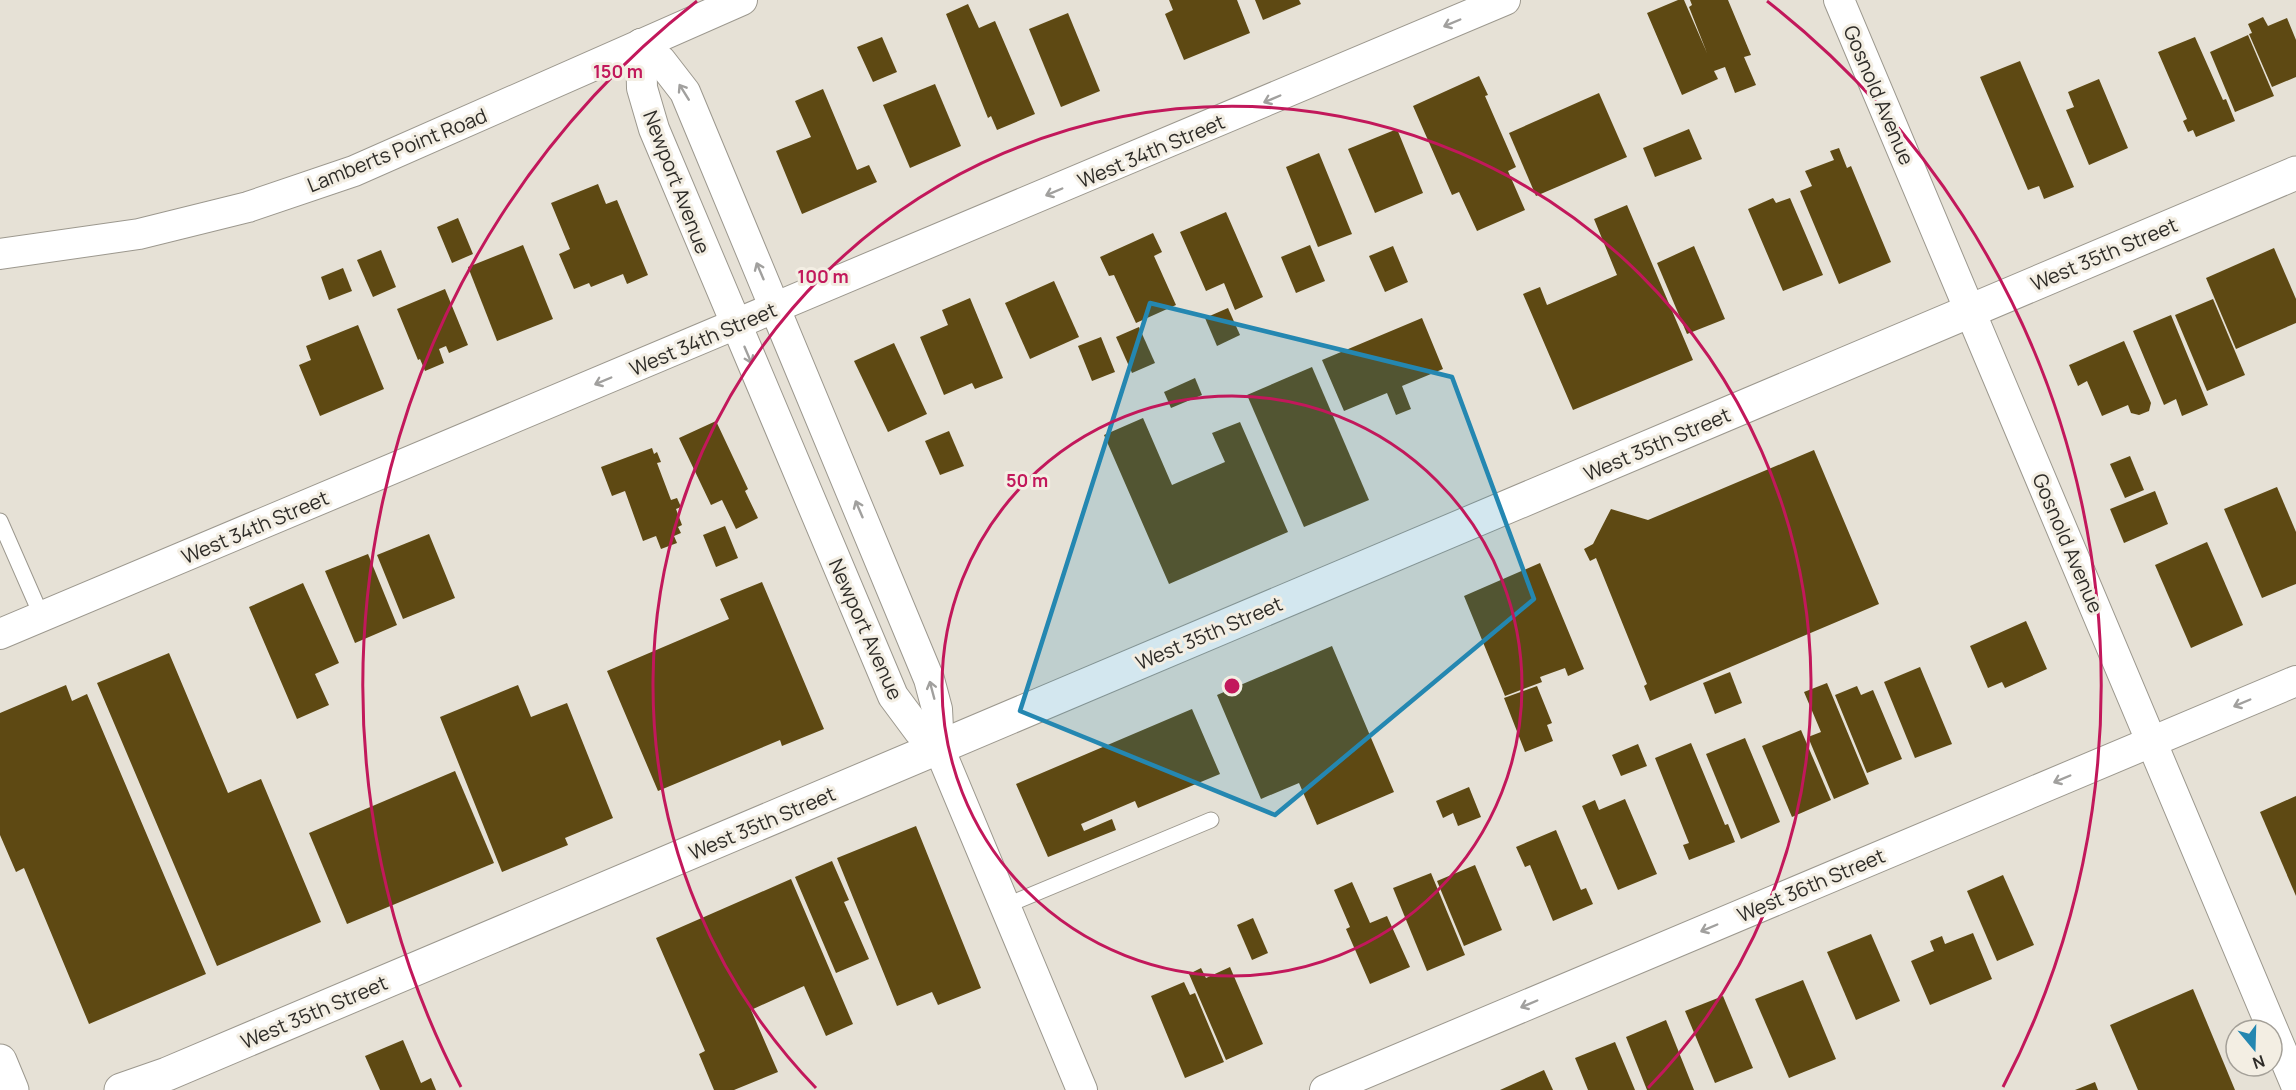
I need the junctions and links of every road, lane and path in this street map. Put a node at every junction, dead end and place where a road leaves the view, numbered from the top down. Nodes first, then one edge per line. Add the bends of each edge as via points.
1 (742, 0) edge
2 (1505, 0) edge
3 (1839, 0) edge
4 (640, 44) junction
5 (2296, 173) edge
6 (0, 254) edge
7 (775, 308) junction
8 (1971, 311) junction
9 (735, 325) junction
10 (0, 521) edge
11 (42, 616) junction
12 (0, 634) edge
13 (2296, 681) edge
14 (2151, 741) junction
15 (939, 748) junction
16 (1211, 820) dead end
17 (1005, 906) junction
18 (0, 1061) edge
19 (2296, 1085) edge
20 (12, 1090) edge
21 (121, 1090) edge
22 (1082, 1090) edge
23 (1325, 1090) edge

1 - 4 street, Lamberts Point Road
2 -> 7 street, West 34th Street
3 - 8 street, Gosnold Avenue
4 - 6 street, Lamberts Point Road via 354,171 248,207 139,234
7 -> 4 street, Newport Avenue via 685,92 661,61
4 - 9 street, Newport Avenue via 642,88 654,129
5 - 8 street, West 35th Street
7 - 9 street, West 34th Street
15 -> 7 street, Newport Avenue via 937,709 929,679
8 - 14 street, Gosnold Avenue
8 - 15 street, West 35th Street
9 -> 11 street, West 34th Street
9 -> 15 street, Newport Avenue via 893,696
10 - 11 lane
11 - 12 street, West 34th Street
13 -> 14 street, West 36th Street
14 - 19 street, Gosnold Avenue
14 -> 23 street, West 36th Street
15 - 17 street, Newport Avenue
15 - 21 street, West 35th Street via 178,1070
16 - 17 lane
17 - 22 street, Newport Avenue
18 - 20 street

